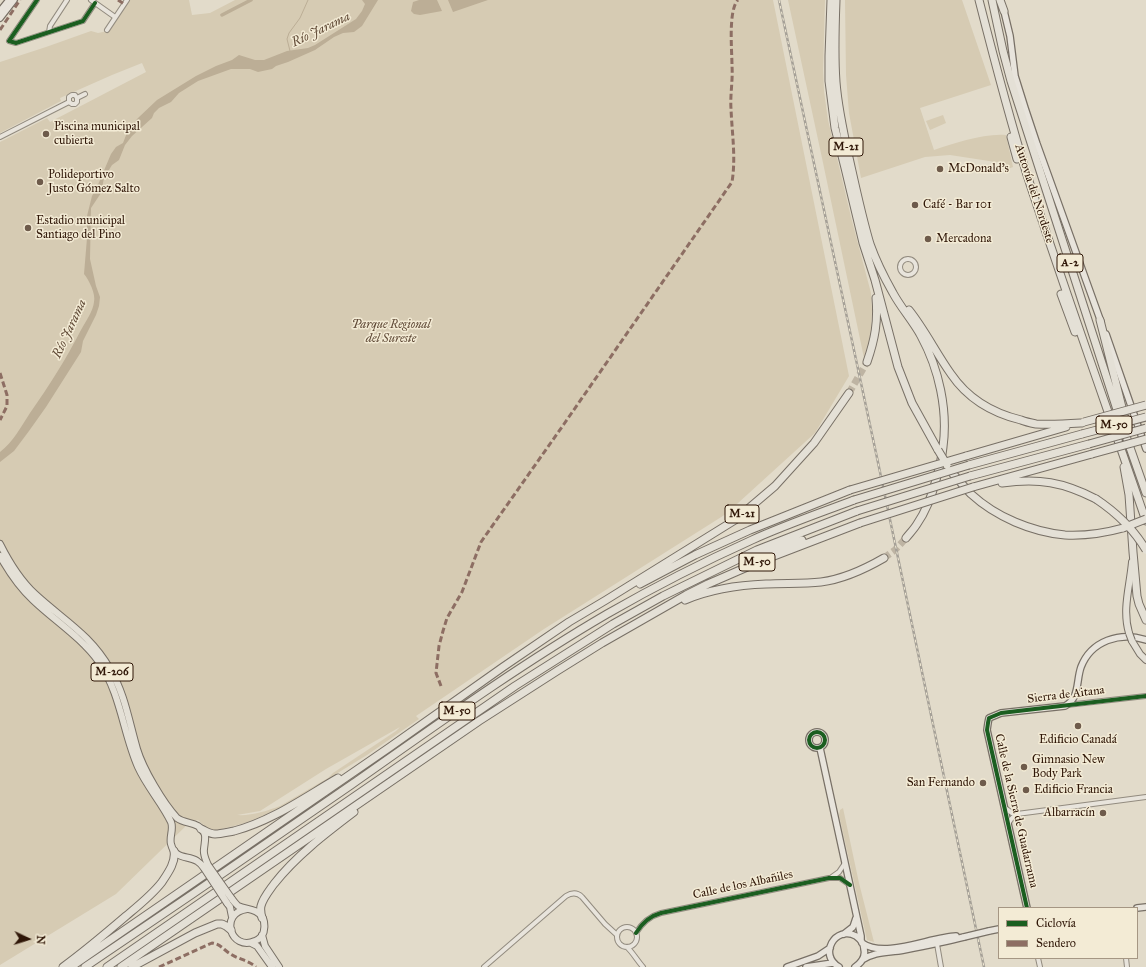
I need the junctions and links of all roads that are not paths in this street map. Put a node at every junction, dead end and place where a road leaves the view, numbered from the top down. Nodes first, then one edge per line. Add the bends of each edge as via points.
1 (9, 0) edge
2 (14, 0) edge
3 (37, 0) edge
4 (67, 0) edge
5 (91, 0) edge
6 (127, 0) edge
7 (831, 0) edge
8 (838, 0) edge
9 (979, 0) edge
10 (992, 0) edge
11 (1000, 0) edge
12 (95, 3) junction
13 (0, 11) edge
14 (1004, 11) joint
15 (115, 17) junction
16 (0, 18) edge
17 (107, 30) dead end
18 (49, 32) junction
19 (85, 94) dead end
20 (1008, 113) junction
21 (0, 137) edge
22 (1017, 160) dead end
23 (868, 259) junction
24 (890, 287) junction
25 (1061, 294) dead end
26 (1100, 320) junction
27 (867, 362) tunnel mouth
28 (1096, 378) junction
29 (849, 393) tunnel mouth
30 (1146, 405) edge
31 (1146, 417) edge
32 (1083, 423) junction
33 (1146, 428) edge
34 (1146, 439) edge
35 (1119, 441) junction
36 (1146, 449) edge
37 (1140, 475) junction
38 (976, 487) junction
39 (1146, 493) edge
40 (1146, 520) edge
41 (860, 523) junction
42 (906, 538) tunnel mouth
43 (0, 544) edge
44 (1146, 550) edge
45 (1133, 552) junction
46 (0, 556) edge
47 (884, 558) tunnel mouth
48 (737, 560) junction
49 (606, 600) junction
50 (658, 612) junction
51 (1146, 620) edge
52 (1146, 640) edge
53 (1146, 660) edge
54 (1146, 696) edge
55 (1065, 706) junction
56 (989, 718) joint
57 (403, 737) junction
58 (820, 748) dead end
59 (428, 757) junction
60 (1146, 797) edge
61 (1004, 807) junction
62 (1017, 814) junction
63 (187, 823) junction
64 (1008, 824) junction
65 (201, 828) junction
66 (172, 834) junction
67 (204, 849) junction
68 (174, 851) junction
69 (190, 858) junction
70 (845, 863) junction
71 (206, 866) junction
72 (829, 878) junction
73 (850, 885) junction
74 (230, 901) junction
75 (1027, 907) edge
76 (247, 909) junction
77 (857, 915) junction
78 (232, 917) junction
79 (262, 918) junction
80 (642, 924) junction
81 (631, 928) junction
82 (998, 929) edge
83 (230, 930) junction
84 (636, 933) junction
85 (844, 934) junction
86 (262, 935) junction
87 (617, 935) junction
88 (964, 937) junction
89 (945, 938) junction
90 (862, 941) junction
91 (927, 942) junction
92 (251, 943) junction
93 (937, 944) junction
94 (628, 947) junction
95 (830, 948) junction
96 (833, 963) junction
97 (488, 965) edge
98 (859, 965) edge
99 (63, 967) edge
100 (71, 967) edge
101 (86, 967) edge
102 (107, 967) edge
103 (121, 967) edge
104 (132, 967) edge
105 (272, 967) edge
106 (279, 967) edge
107 (484, 967) edge
108 (643, 967) edge
109 (787, 967) edge
110 (806, 967) edge
111 (839, 967) edge
112 (941, 967) edge

1 - 13 street
2 - 16 street
3 - 18 street via 9,41 16,43
4 - 18 street via 50,26
5 - 12 street
6 - 15 street
7 - 23 highway, M-21 via 829,81 833,114
8 - 24 highway, M-21 via 836,81 839,109 870,244
9 - 20 highway, Autovía del Nordeste / A-2
10 - 37 highway, Autovía del Nordeste / A-2 via 1011,81
11 - 14 highway
12 - 15 street
12 - 18 street via 83,21
14 - 26 street via 1015,76
15 - 17 street
19 - 21 street via 77,98 76,103 69,102
20 - 22 highway
20 - 28 highway, Autovía del Nordeste / A-2
23 - 27 highway, M-21 via 877,310 876,334
23 - 40 highway, M-21, bridge via 898,367 912,403 953,474 972,495 1010,520 1036,530 1066,535 1098,533
24 - 32 highway via 916,319 951,375 982,405 994,412 1035,424
24 - 42 highway, M-21 via 928,348 939,380 944,413 943,447 934,488 928,505
25 - 28 highway via 1090,370
26 - 36 street
26 - 37 highway
28 - 35 highway, Autovía del Nordeste / A-2
29 - 49 highway, M-21 via 814,443 775,486 734,520
30 - 32 highway, M-50, bridge
31 - 101 highway, M-50, bridge via 969,465 854,500 802,519 698,565 563,641
32 - 49 highway, M-50, bridge via 850,490 743,533
33 - 48 highway, M-50, bridge via 970,476 857,511 782,539
34 - 38 highway, M-50, bridge
35 - 40 highway, Autovía del Nordeste / A-2
35 - 45 highway via 1129,495
37 - 39 highway, Autovía del Nordeste / A-2
38 - 41 highway, M-50, bridge
38 - 44 highway, bridge via 1045,481 1082,492 1111,509 1126,522
41 - 48 highway
41 - 50 highway, M-50 via 761,560 686,595
43 - 63 main road, M-206 via 23,581 87,638 105,660 124,698 138,751 148,775 174,814
45 - 51 highway via 1137,596
45 - 53 main road, bridge via 1126,624 1132,641
46 - 66 main road, M-206 via 18,585 92,652 106,674 118,699 138,767 170,818
47 - 50 highway via 866,569 843,577 822,582 737,586 705,593
48 - 102 highway, M-50 via 663,596 569,651
49 - 57 highway, M-50 via 563,626
50 - 59 highway, M-50 via 557,671
52 - 55 street via 1122,636 1096,647 1081,667 1076,692
54 - 55 street, Sierra de Aitana
55 - 56 street, Sierra de Aitana via 1000,713
56 - 61 street, Calle de la Sierra de Guadarrama via 987,730
57 - 65 highway via 340,777 257,823 220,834 210,833
57 - 100 highway, M-50
58 - 70 street
59 - 79 highway via 297,858 281,874 264,899 260,911
59 - 103 highway, M-50
60 - 62 street
61 - 62 street
61 - 64 street, Calle de la Sierra de Guadarrama
62 - 64 street
63 - 65 main road, M-206
63 - 66 main road via 180,825
64 - 75 street, Calle de la Sierra de Guadarrama
65 - 67 main road via 206,841
66 - 68 main road, M-206
67 - 69 main road via 197,856
67 - 71 main road
68 - 69 main road
68 - 99 highway via 172,865 162,882 145,900
69 - 71 main road
70 - 72 street, Calle de los Albañiles via 839,872
70 - 73 street
71 - 74 main road, bridge
72 - 73 street, Calle de los Albañiles via 840,878
72 - 80 street, Calle de los Albañiles via 661,913
73 - 77 street
74 - 76 main road
74 - 78 main road
76 - 78 main road via 240,910
76 - 79 main road via 258,912
77 - 85 street via 853,927
77 - 90 street
78 - 83 main road
79 - 86 main road via 265,925
80 - 81 street, Calle de los Albañiles
80 - 84 street, Calle de los Albañiles
81 - 84 street
81 - 87 street via 623,928
82 - 88 street, bridge
83 - 92 main road via 238,941
83 - 104 highway via 222,924 217,924
84 - 94 street via 635,942
85 - 90 street via 854,935
85 - 95 street via 835,938
86 - 92 main road
86 - 106 main road via 265,946
87 - 94 street via 618,941
87 - 97 street via 582,897 571,894
88 - 89 street
88 - 93 street
89 - 91 street
89 - 93 street
90 - 91 street via 869,947 879,948
90 - 98 street via 864,954
91 - 93 street
92 - 105 main road via 257,946
93 - 98 street via 876,954
93 - 112 street
94 - 108 street
95 - 96 street
95 - 109 street via 818,956
96 - 110 street
96 - 111 street
97 - 107 street

